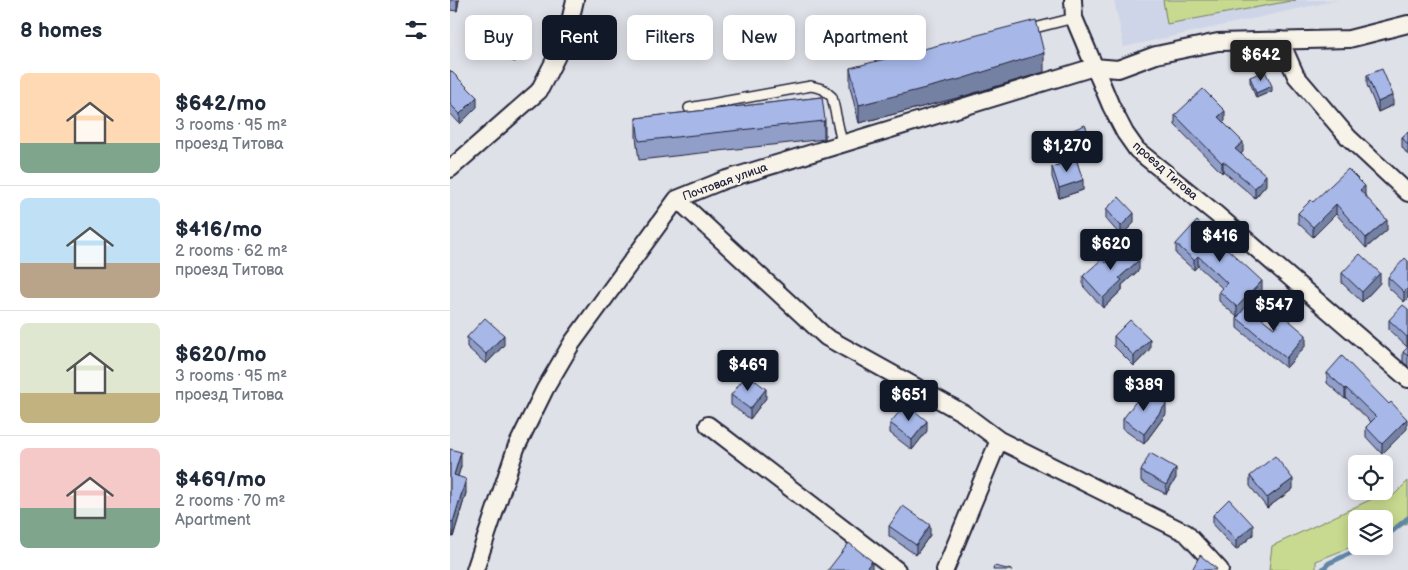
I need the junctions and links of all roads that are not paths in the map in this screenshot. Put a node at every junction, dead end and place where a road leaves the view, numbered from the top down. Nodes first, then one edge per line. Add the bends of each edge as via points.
1 (575, 0) edge
2 (1073, 0) edge
3 (1074, 18) junction
4 (1408, 24) edge
5 (1017, 33) edge
6 (1280, 40) junction
7 (1094, 66) junction
8 (689, 108) dead end
9 (842, 143) junction
10 (450, 169) edge
11 (1408, 193) edge
12 (677, 199) junction
13 (1408, 379) edge
14 (708, 425) dead end
15 (999, 440) junction
16 (481, 569) edge
17 (897, 570) edge
18 (945, 570) edge
19 (1220, 570) edge

1 - 10 street via 566,38 539,91
2 - 3 street, проезд Титова
3 - 5 lane
3 - 7 street, проезд Титова
4 - 6 street via 1349,39
6 - 7 street via 1218,42 1156,54 1118,69
6 - 11 street via 1296,76 1348,138
7 - 9 street, Почтовая улица
7 - 13 street, проезд Титова via 1111,106 1137,150
8 - 9 lane via 817,87 832,97
9 - 12 street, Почтовая улица via 724,180
12 - 15 street via 826,338 963,413
12 - 16 street, Почтовая улица via 572,343 545,389 516,448
14 - 17 street
15 - 18 street
15 - 19 street via 1186,533

